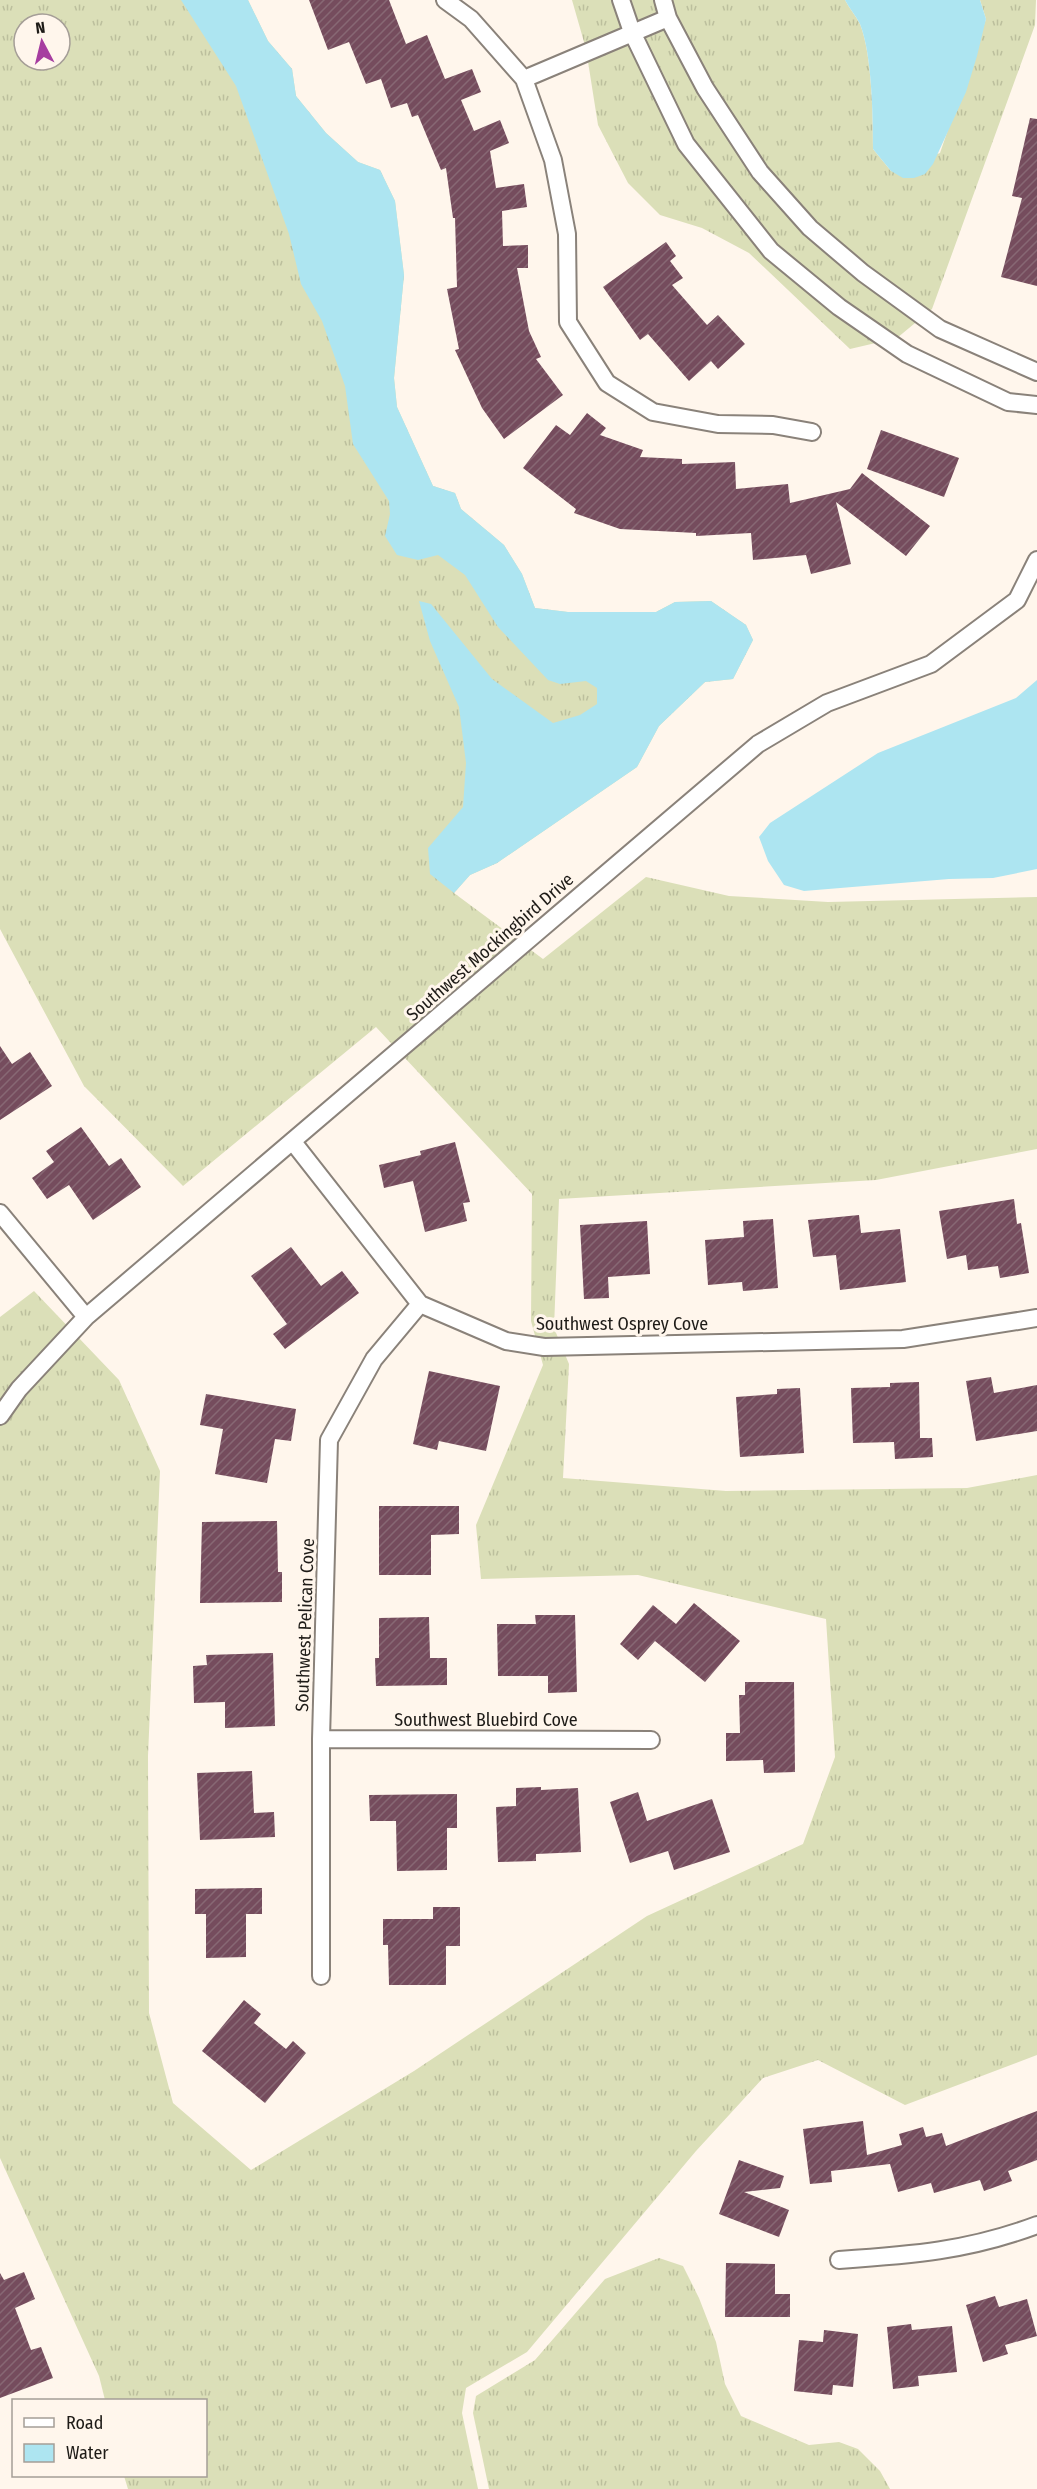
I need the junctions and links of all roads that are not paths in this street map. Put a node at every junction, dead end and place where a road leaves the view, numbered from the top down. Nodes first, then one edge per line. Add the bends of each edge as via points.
1 (445, 0) edge
2 (621, 0) edge
3 (663, 0) edge
4 (668, 18) junction
5 (632, 32) junction
6 (524, 79) junction
7 (1037, 372) edge
8 (1037, 405) edge
9 (812, 432) dead end
10 (1037, 560) edge
11 (293, 1142) junction
12 (0, 1213) edge
13 (420, 1304) junction
14 (86, 1317) junction
15 (1037, 1318) edge
16 (0, 1416) edge
17 (321, 1739) junction
18 (651, 1740) dead end
19 (321, 1976) dead end
20 (1037, 2225) edge
21 (839, 2260) dead end

1 - 6 street via 471,19
2 - 5 street
3 - 4 street
4 - 5 street
4 - 7 street via 705,88 760,172 810,228 862,273 940,329
5 - 6 street
5 - 8 street via 686,144 771,251 839,307 907,354 1008,402
6 - 9 street via 553,160 567,234 568,322 607,383 653,412 717,424 773,424
10 - 11 street, Southwest Mockingbird Drive via 1017,600 931,664 827,703 758,744
11 - 13 street, Southwest Osprey Cove
11 - 14 street, Southwest Mockingbird Drive
12 - 14 street
13 - 15 street, Southwest Osprey Cove via 506,1341 544,1347 903,1339
13 - 17 street, Southwest Pelican Cove via 374,1359 329,1440
14 - 16 street, Southwest Mockingbird Drive via 19,1389
17 - 18 street, Southwest Bluebird Cove
17 - 19 street, Southwest Pelican Cove
20 - 21 street via 975,2245 937,2252

